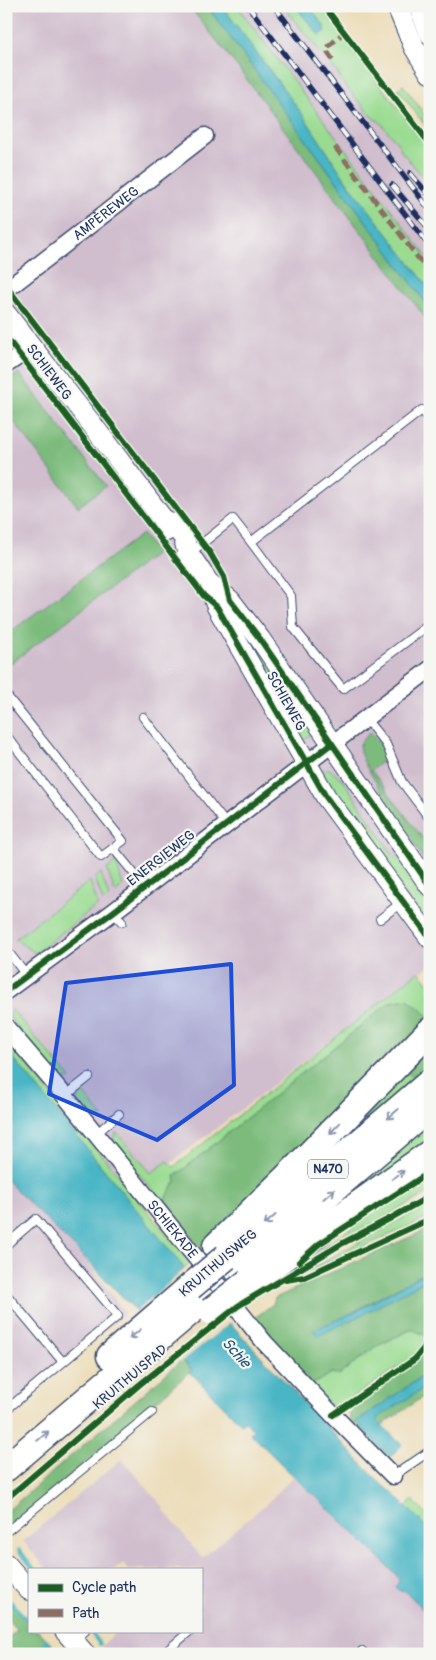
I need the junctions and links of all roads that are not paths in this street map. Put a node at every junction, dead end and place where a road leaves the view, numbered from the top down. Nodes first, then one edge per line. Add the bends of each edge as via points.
1 (397, 6) edge
2 (419, 6) edge
3 (430, 34) edge
4 (430, 73) edge
5 (205, 136) dead end
6 (6, 290) edge
7 (6, 314) edge
8 (32, 347) junction
9 (6, 365) edge
10 (430, 420) edge
11 (251, 542) junction
12 (188, 553) junction
13 (208, 582) junction
14 (430, 624) edge
15 (430, 669) edge
16 (6, 695) edge
17 (143, 717) dead end
18 (365, 717) junction
19 (6, 735) edge
20 (331, 744) junction
21 (305, 763) junction
22 (430, 819) edge
23 (226, 824) junction
24 (113, 848) junction
25 (430, 886) edge
26 (145, 887) junction
27 (402, 902) junction
28 (380, 919) dead end
29 (430, 938) edge
30 (6, 949) edge
31 (26, 975) junction
32 (6, 991) edge
33 (6, 1027) edge
34 (430, 1030) edge
35 (89, 1077) dead end
36 (430, 1082) edge
37 (65, 1096) junction
38 (430, 1107) edge
39 (119, 1114) dead end
40 (96, 1134) junction
41 (430, 1153) edge
42 (6, 1245) edge
43 (232, 1264) junction
44 (6, 1294) edge
45 (63, 1362) junction
46 (6, 1410) edge
47 (152, 1412) dead end
48 (6, 1444) edge
49 (430, 1451) edge
50 (6, 1468) edge
51 (393, 1476) joint
52 (6, 1532) edge
53 (6, 1564) edge
54 (28, 1589) edge
55 (189, 1632) edge
56 (163, 1654) edge

1 - 4 street via 414,47
2 - 3 street
5 - 6 street, AMPÈREWEG
7 - 8 street, SCHIEWEG
8 - 9 street
8 - 12 street, SCHIEWEG via 163,519 174,525 184,538
10 - 11 lane via 422,410
11 - 12 lane via 233,519
11 - 14 lane via 291,596 293,627 343,690
12 - 13 street, SCHIEWEG
13 - 20 street, SCHIEWEG via 230,600
13 - 21 street, SCHIEWEG via 217,607
15 - 18 street, ENERGIEWEG
16 - 24 lane via 122,841
17 - 23 lane
18 - 20 street, ENERGIEWEG
18 - 22 lane via 386,744 402,782
19 - 24 lane via 101,857
20 - 21 street, ENERGIEWEG
20 - 25 street, SCHIEWEG
21 - 23 street, ENERGIEWEG
21 - 27 street, SCHIEWEG via 336,813
23 - 26 street, ENERGIEWEG
24 - 26 lane
26 - 31 street, ENERGIEWEG via 118,917
27 - 28 lane
27 - 29 street, SCHIEWEG
30 - 31 lane
31 - 32 street, ENERGIEWEG
33 - 37 street, SCHIEKADE
34 -> 43 highway, N470 via 296,1168
35 - 37 lane
36 -> 43 highway, KRUITHUISWEG / N470
37 - 40 street, SCHIEKADE
43 -> 38 highway, KRUITHUISWEG / N470
39 - 40 lane
40 - 51 street, SCHIEKADE via 265,1343
43 -> 41 highway, N470
42 - 45 lane via 36,1220 118,1316
43 -> 48 highway, KRUITHUISWEG / N470, bridge via 174,1302
50 -> 43 highway, N470, bridge via 166,1333 191,1325
44 - 45 lane via 11,1306
45 - 46 lane
47 - 52 lane
49 - 51 lane
53 - 54 street
55 - 56 lane

